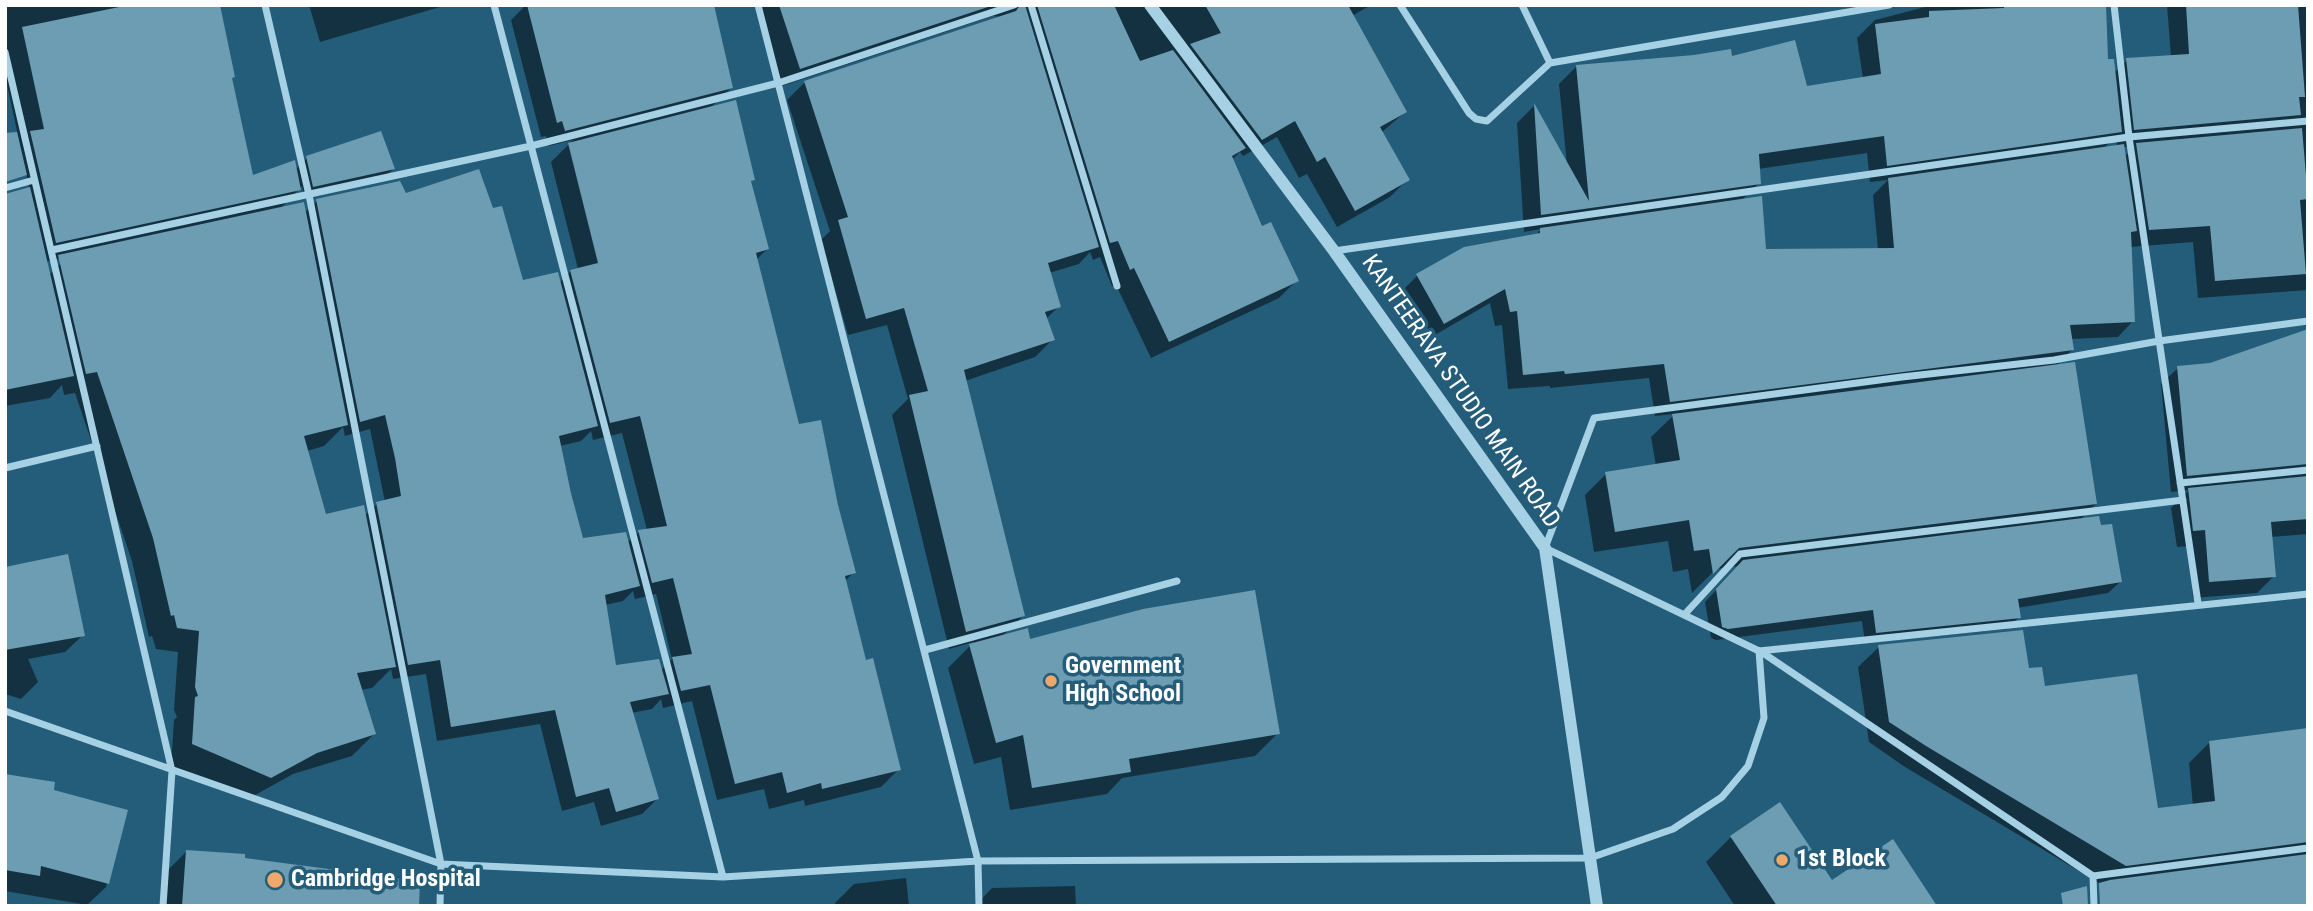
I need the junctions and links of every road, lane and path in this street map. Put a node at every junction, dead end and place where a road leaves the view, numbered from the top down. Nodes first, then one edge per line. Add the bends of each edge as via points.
1 (265, 5) edge
2 (494, 5) edge
3 (758, 5) edge
4 (1014, 5) edge
5 (1031, 5) edge
6 (1150, 5) edge
7 (1400, 5) edge
8 (1522, 5) edge
9 (1889, 5) edge
10 (2114, 5) edge
11 (5, 52) edge
12 (1550, 63) junction
13 (778, 83) junction
14 (2308, 121) edge
15 (2129, 137) junction
16 (531, 146) junction
17 (34, 180) junction
18 (5, 188) edge
19 (309, 195) junction
20 (52, 250) junction
21 (1334, 251) junction
22 (1117, 286) dead end
23 (2308, 321) edge
24 (2159, 341) junction
25 (97, 446) junction
26 (5, 468) edge
27 (2308, 470) edge
28 (2180, 483) junction
29 (2183, 500) junction
30 (1545, 548) junction
31 (1177, 581) dead end
32 (2308, 594) edge
33 (2198, 603) junction
34 (1684, 615) junction
35 (925, 650) junction
36 (1759, 651) junction
37 (5, 711) edge
38 (172, 771) junction
39 (2308, 848) edge
40 (1590, 858) junction
41 (978, 861) junction
42 (441, 864) junction
43 (2094, 876) junction
44 (723, 877) junction
45 (163, 906) edge
46 (440, 906) edge
47 (979, 906) edge
48 (1597, 906) edge
49 (2094, 906) edge

1 - 19 street
2 - 16 street
3 - 13 street
4 - 13 street
5 - 22 street
6 - 21 street, KANTEERAVA STUDIO MAIN ROAD
7 - 12 street via 1476,120 1487,121
8 - 12 street
9 - 12 street
10 - 15 street
11 - 17 street
13 - 16 street
13 - 35 street
14 - 15 street
15 - 21 street
15 - 24 street
16 - 19 street
16 - 44 street
17 - 18 street
17 - 20 street
19 - 20 street
19 - 42 street
20 - 25 street
21 - 30 street, KANTEERAVA STUDIO MAIN ROAD
23 - 24 street
24 - 28 street
24 - 30 street via 2053,360 1594,418
25 - 26 street
25 - 38 street
27 - 28 street
28 - 29 street
29 - 33 street
29 - 34 street via 1740,554
30 - 34 street
30 - 40 street, KANTEERAVA STUDIO MAIN ROAD
31 - 35 street
32 - 33 street
33 - 36 street
34 - 36 street
35 - 41 street
36 - 40 street via 1764,718 1748,766 1722,797 1673,829
36 - 43 street
37 - 38 street
38 - 42 street
38 - 45 street
39 - 43 street
40 - 41 street
40 - 48 street, KANTEERAVA STUDIO MAIN ROAD
41 - 44 street
41 - 47 street
42 - 44 street
42 - 46 street
43 - 49 street

